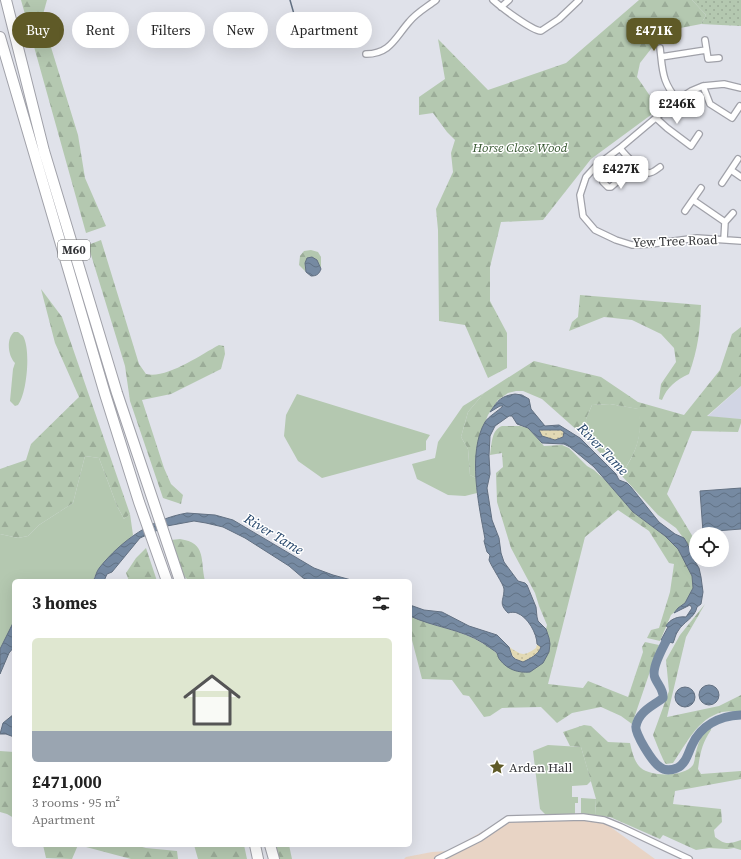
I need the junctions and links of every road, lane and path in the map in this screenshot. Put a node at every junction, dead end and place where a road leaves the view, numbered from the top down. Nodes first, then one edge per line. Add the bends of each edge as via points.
1 (6, 0) edge
2 (436, 0) edge
3 (493, 0) edge
4 (509, 0) edge
5 (579, 0) edge
6 (501, 7) junction
7 (0, 37) edge
8 (705, 40) dead end
9 (660, 48) dead end
10 (706, 50) junction
11 (366, 54) dead end
12 (661, 57) junction
13 (719, 58) dead end
14 (703, 86) junction
15 (741, 88) edge
16 (677, 100) junction
17 (740, 106) dead end
18 (656, 118) junction
19 (699, 134) dead end
20 (620, 148) junction
21 (738, 159) dead end
22 (636, 164) junction
23 (660, 167) dead end
24 (731, 170) junction
25 (741, 177) edge
26 (603, 182) dead end
27 (722, 183) dead end
28 (700, 188) dead end
29 (693, 200) junction
30 (685, 211) dead end
31 (733, 213) dead end
32 (725, 222) junction
33 (724, 239) junction
34 (741, 241) edge
35 (165, 576) edge
36 (179, 579) edge
37 (255, 847) edge
38 (271, 847) edge
39 (258, 859) edge
40 (274, 859) edge
41 (438, 859) edge
42 (689, 859) edge

1 - 36 highway, M60 via 44,151 117,393
2 - 11 street via 409,21 386,50
3 - 6 street
4 - 6 street
5 - 6 street via 542,31
7 - 35 highway, M60 via 105,394
8 - 10 street
9 - 12 street
10 - 12 street
10 - 13 street via 708,59
12 - 16 street via 663,77
14 - 15 street, Yew Tree Road via 724,84
14 - 16 street, Yew Tree Road
14 - 17 street via 710,104 732,118
16 - 18 street, Yew Tree Road
18 - 19 street via 691,146
18 - 20 street, Yew Tree Road
20 - 22 street
20 - 33 street, Yew Tree Road via 586,177 580,195 583,216 595,230 632,245 697,238
21 - 24 street
22 - 23 street via 647,173
22 - 26 street via 611,187
24 - 25 street
24 - 27 street
28 - 29 street
29 - 30 street
29 - 32 street
31 - 32 street
32 - 33 street
33 - 34 street, Yew Tree Road
37 - 39 highway
38 - 40 highway
41 - 42 street via 480,838 508,819 583,817 604,820

